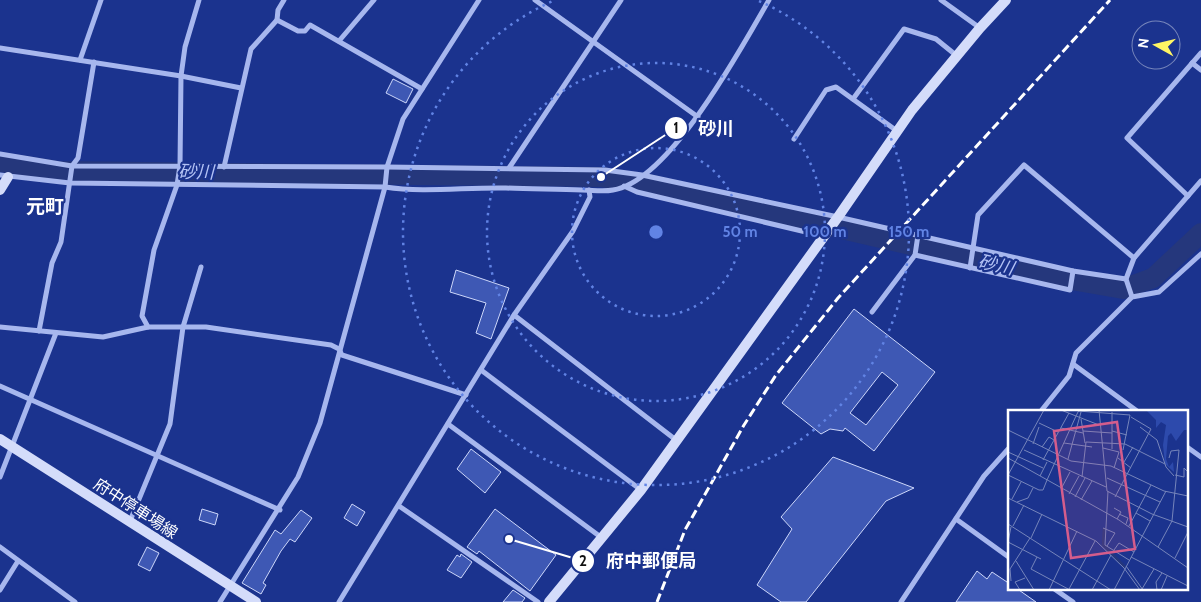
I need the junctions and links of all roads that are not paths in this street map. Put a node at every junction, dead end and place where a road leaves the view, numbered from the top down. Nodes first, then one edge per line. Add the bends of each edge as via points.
1 (102, 0) edge
2 (199, 0) edge
3 (284, 0) edge
4 (374, 0) edge
5 (479, 0) edge
6 (535, 0) edge
7 (621, 0) edge
8 (769, 0) edge
9 (941, 0) edge
10 (1006, 0) edge
11 (277, 20) junction
12 (980, 28) junction
13 (339, 41) junction
14 (593, 42) junction
15 (0, 48) edge
16 (1201, 53) edge
17 (957, 56) junction
18 (80, 60) junction
19 (94, 62) junction
20 (1192, 63) junction
21 (1201, 70) edge
22 (181, 76) junction
23 (241, 88) junction
24 (422, 89) junction
25 (853, 99) junction
26 (698, 117) junction
27 (897, 132) junction
28 (794, 139) dead end
29 (0, 154) edge
30 (72, 166) junction
31 (180, 166) junction
32 (224, 167) junction
33 (387, 167) junction
34 (509, 168) junction
35 (642, 175) junction
36 (4, 176) edge
37 (1201, 181) edge
38 (70, 183) junction
39 (177, 185) junction
40 (624, 186) junction
41 (385, 187) junction
42 (0, 190) edge
43 (589, 190) junction
44 (1188, 196) junction
45 (838, 217) junction
46 (918, 235) junction
47 (822, 236) junction
48 (971, 246) junction
49 (1201, 254) edge
50 (915, 255) junction
51 (1134, 258) junction
52 (201, 267) dead end
53 (970, 268) junction
54 (1074, 272) junction
55 (1126, 279) junction
56 (1132, 297) junction
57 (872, 312) dead end
58 (514, 315) junction
59 (0, 327) edge
60 (148, 327) junction
61 (183, 327) junction
62 (39, 331) junction
63 (56, 333) junction
64 (339, 350) junction
65 (1073, 364) junction
66 (481, 370) junction
67 (0, 386) edge
68 (466, 395) junction
69 (29, 399) junction
70 (1042, 410) edge
71 (1136, 410) edge
72 (448, 424) junction
73 (0, 439) edge
74 (676, 440) junction
75 (12, 446) junction
76 (1188, 448) edge
77 (1008, 449) edge
78 (158, 456) junction
79 (1201, 457) edge
80 (0, 477) edge
81 (641, 490) junction
82 (399, 506) junction
83 (280, 510) junction
84 (956, 519) junction
85 (130, 521) junction
86 (602, 538) junction
87 (0, 547) edge
88 (1008, 557) edge
89 (18, 561) junction
90 (230, 585) junction
91 (0, 590) edge
92 (1055, 590) edge
93 (76, 602) edge
94 (220, 602) edge
95 (256, 602) edge
96 (339, 602) edge
97 (538, 602) edge
98 (549, 602) edge
99 (901, 602) edge
100 (1073, 602) edge

1 - 18 street
2 - 22 street via 185,48
3 - 11 street
4 - 13 street
5 - 24 street
6 - 14 street
7 - 14 street
8 - 26 street
9 - 12 street
10 - 12 street
11 - 13 street via 298,31 305,31 310,25
11 - 23 street via 251,49
12 - 17 street
13 - 24 street
14 - 26 street
14 - 34 street
15 - 18 street
16 - 20 street
17 - 25 street via 936,39 904,29
17 - 27 street
18 - 19 street
19 - 22 street
19 - 30 street via 78,158
20 - 21 street
20 - 44 street via 1127,138
22 - 23 street
22 - 31 street
23 - 32 street
24 - 33 street via 403,118
25 - 27 street
25 - 28 street via 836,87 826,90
26 - 35 street
27 - 45 street
29 - 30 street
30 - 31 street
30 - 38 street
31 - 32 street
31 - 39 street
32 - 33 street
33 - 34 street
33 - 41 street
34 - 35 street via 605,170
35 - 40 street
35 - 45 street
36 - 38 street
36 - 42 street
37 - 44 street
38 - 39 street
38 - 62 street via 61,242 52,263
39 - 41 street
39 - 60 street via 154,250 142,316
40 - 43 street via 613,190
40 - 47 street via 636,192
41 - 43 street via 401,190
41 - 64 street
43 - 58 street via 590,197 574,231
44 - 51 street
45 - 46 street
45 - 47 street
46 - 48 street
46 - 50 street
47 - 74 street
48 - 51 street via 978,215 1024,165
48 - 53 street
48 - 54 street
49 - 56 street via 1159,292
50 - 53 street
50 - 57 street
51 - 55 street
52 - 61 street
53 - 54 street via 1070,290
54 - 55 street
55 - 56 street
56 - 65 street via 1076,353
58 - 66 street
58 - 74 street
59 - 62 street
60 - 61 street
60 - 63 street via 103,337
61 - 64 street via 206,327 331,346
61 - 78 street via 170,424
62 - 63 street
63 - 69 street
64 - 68 street via 342,355
64 - 83 street via 320,423 298,478
65 - 70 street via 1069,376
65 - 71 street
66 - 68 street
66 - 81 street
67 - 69 street
68 - 72 street
69 - 75 street
69 - 78 street
72 - 82 street
72 - 86 street
73 - 75 street, 府中停車場線
74 - 81 street
75 - 80 street
75 - 85 street, 府中停車場線
76 - 79 street
77 - 84 street via 984,476
78 - 83 street
78 - 85 street
81 - 86 street
82 - 96 street
82 - 97 street
83 - 90 street
84 - 88 street
84 - 99 street
85 - 90 street, 府中停車場線
86 - 98 street
87 - 89 street
89 - 91 street
89 - 93 street
90 - 94 street
90 - 95 street, 府中停車場線
92 - 100 street

